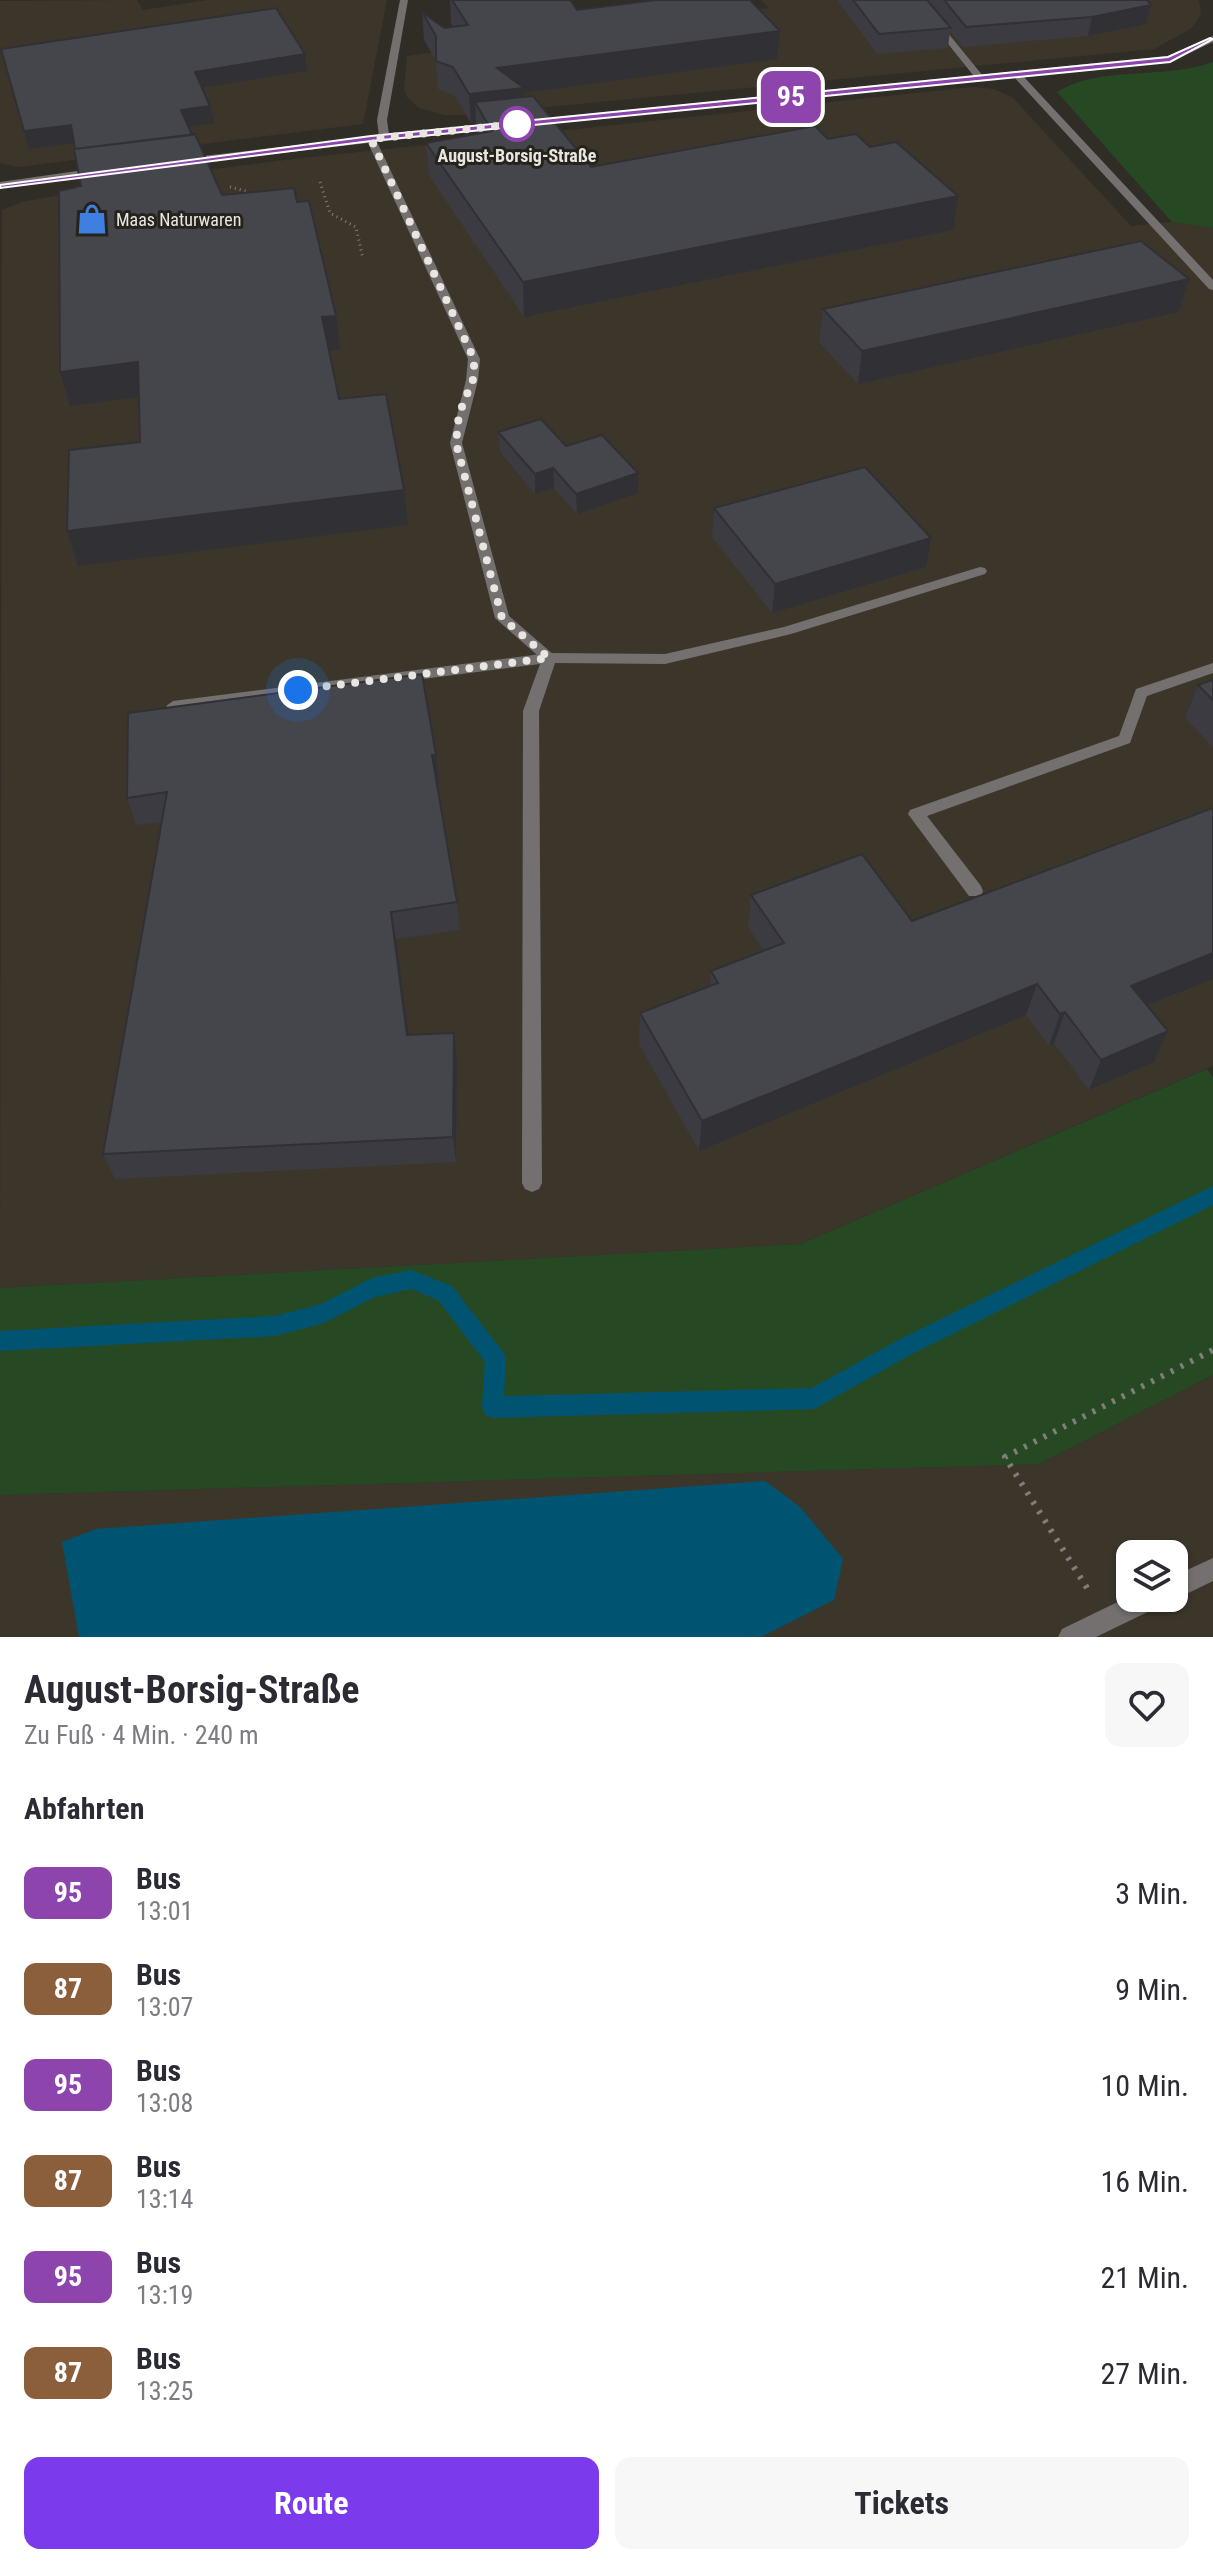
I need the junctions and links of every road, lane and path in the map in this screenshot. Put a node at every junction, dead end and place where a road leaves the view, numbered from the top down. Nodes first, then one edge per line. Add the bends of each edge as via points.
1 (404, 0) edge
2 (917, 0) edge
3 (1213, 39) edge
4 (1016, 74) junction
5 (980, 78) junction
6 (519, 124) edge
7 (504, 125) edge
8 (378, 138) junction
9 (173, 162) edge
10 (113, 169) edge
11 (320, 182) dead end
12 (0, 185) edge
13 (227, 186) dead end
14 (249, 192) edge
15 (363, 259) dead end
16 (1213, 287) edge
17 (980, 571) dead end
18 (549, 658) junction
19 (1213, 668) edge
20 (173, 706) edge
21 (975, 891) dead end
22 (532, 1183) dead end
23 (1213, 1350) edge
24 (1213, 1569) edge
25 (1188, 1581) edge
26 (1122, 1612) edge
27 (1107, 1619) junction
28 (1070, 1637) edge

1 - 8 street
2 - 5 street
3 - 4 street via 1170,59
4 - 5 street
4 - 16 street
5 - 6 street
7 - 8 street
8 - 9 street
8 - 18 street via 474,359 456,443 502,618
10 - 12 street
11 - 15 path via 330,213 356,227
13 - 14 path
17 - 18 street via 786,631 665,659
18 - 20 street
18 - 22 street via 531,711
19 - 21 street via 1141,693 1125,739 916,814
23 - 27 path via 1005,1457
24 - 25 street
26 - 27 street
27 - 28 street

